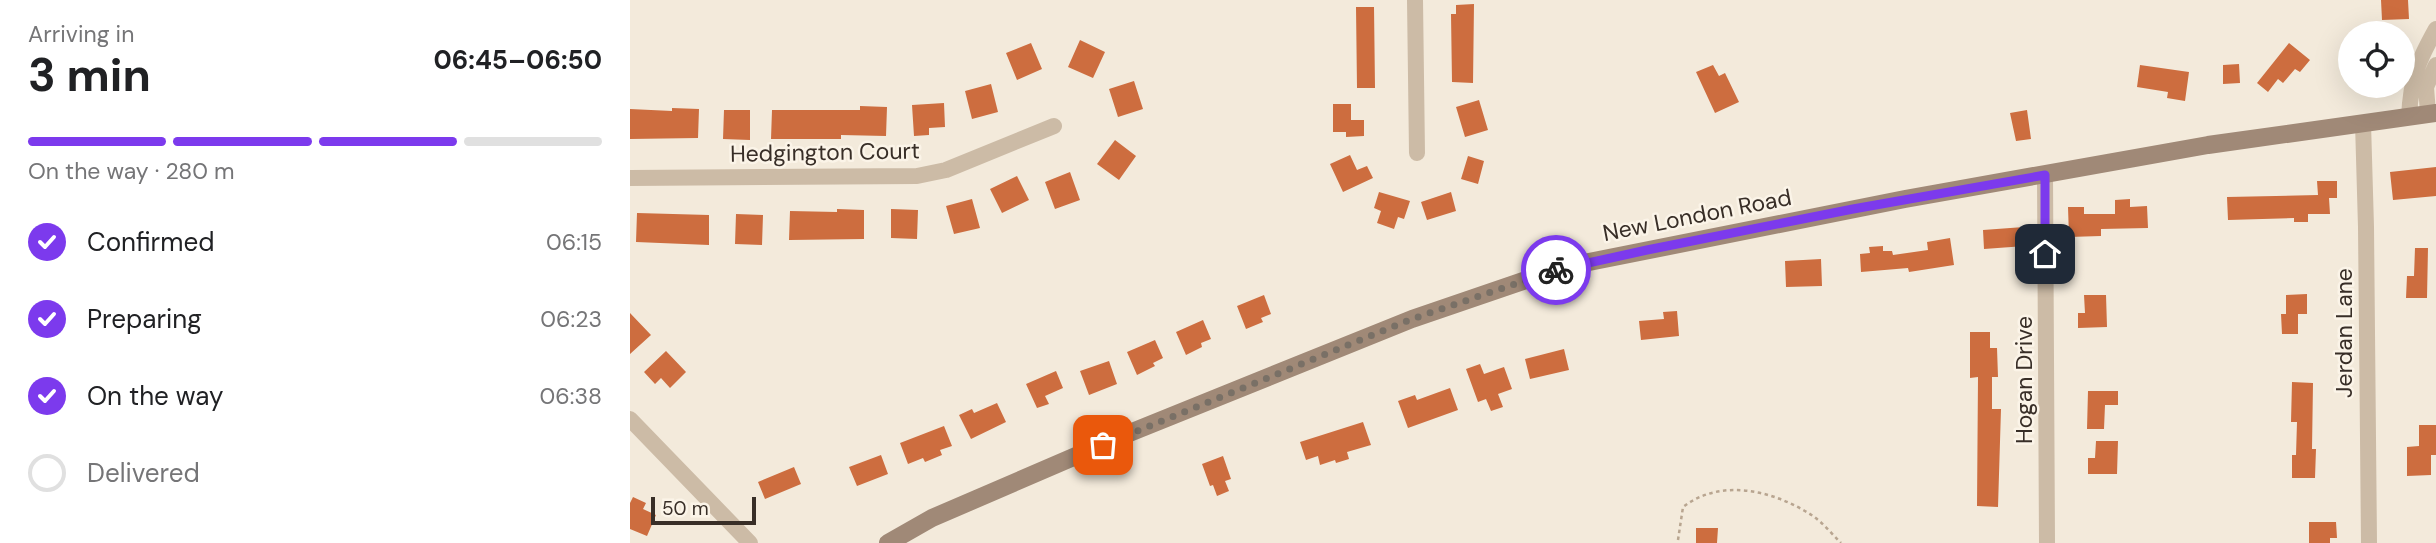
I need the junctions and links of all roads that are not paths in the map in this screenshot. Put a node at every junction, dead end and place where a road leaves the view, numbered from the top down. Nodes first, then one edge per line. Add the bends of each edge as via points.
1 (1415, 0) edge
2 (2436, 29) edge
3 (2436, 65) edge
4 (2432, 113) edge
5 (2409, 117) junction
6 (2363, 123) junction
7 (1054, 126) dead end
8 (1416, 153) dead end
9 (2045, 175) junction
10 (630, 178) edge
11 (630, 419) edge
12 (750, 543) edge
13 (888, 543) edge
14 (2047, 543) edge
15 (2369, 543) edge

1 - 8 street
2 - 5 street via 2411,85
3 - 4 street via 2426,87
4 - 5 street, New London Road
5 - 6 street, New London Road
6 - 9 street, New London Road
6 - 15 street, Jerdan Lane
7 - 10 street, Hedgington Court via 946,170 917,176
9 - 13 street, New London Road via 1564,267 1412,319 1127,434 932,518
9 - 14 street, Hogan Drive
11 - 12 street

